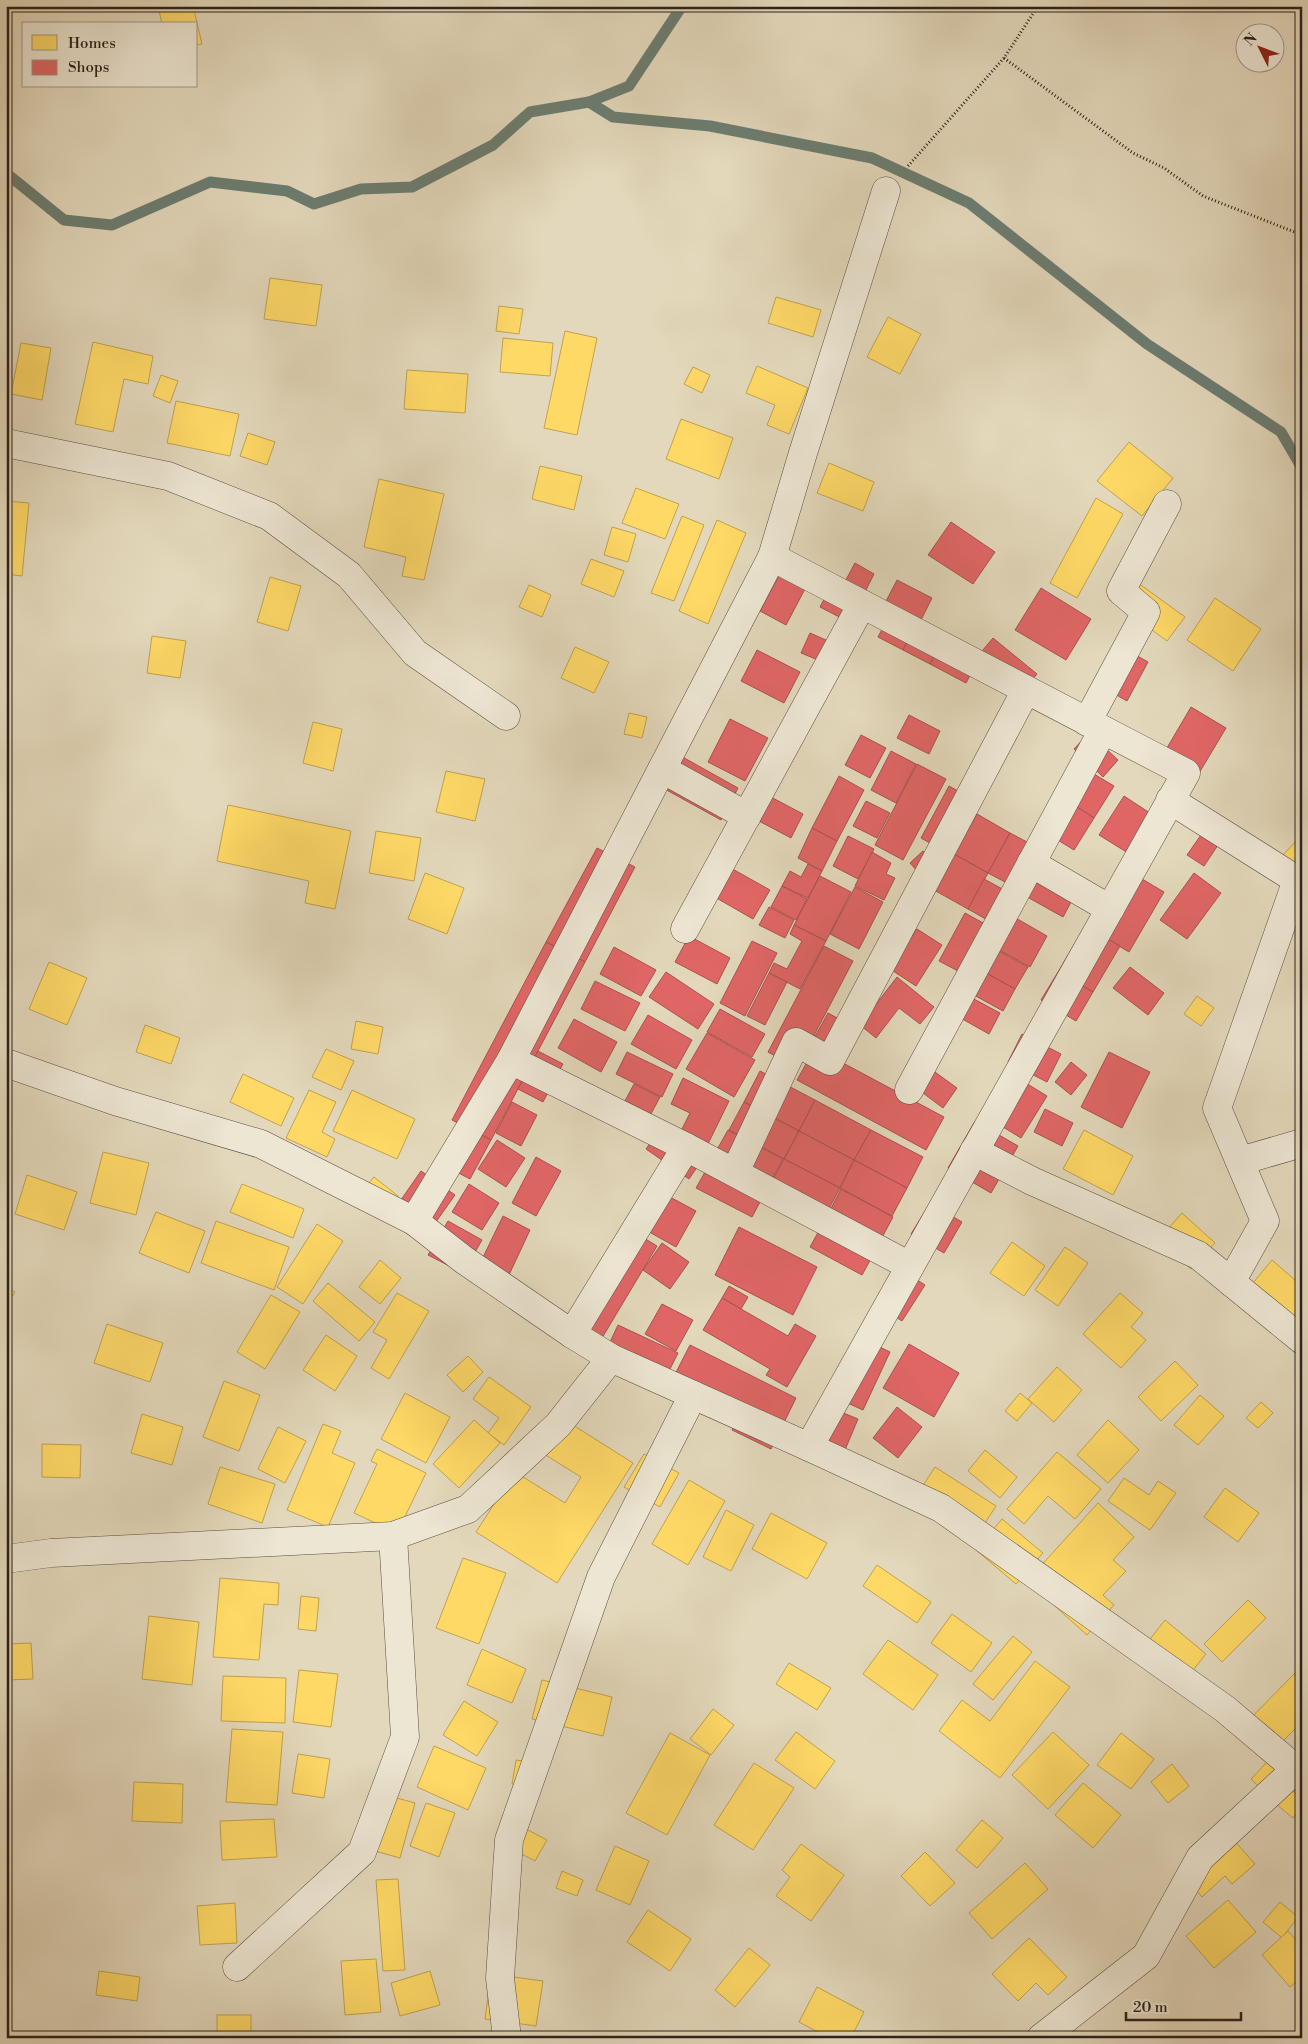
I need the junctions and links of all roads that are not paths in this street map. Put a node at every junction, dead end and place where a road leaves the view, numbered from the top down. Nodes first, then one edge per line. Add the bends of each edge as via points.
1 (886, 191) road end
2 (6, 443) edge
3 (1167, 504) dead end
4 (772, 557) junction
5 (862, 604) junction
6 (1026, 690) junction
7 (506, 716) dead end
8 (1095, 726) junction
9 (662, 769) junction
10 (1170, 800) junction
11 (746, 816) junction
12 (1031, 863) junction
13 (1110, 909) junction
14 (685, 929) dead end
15 (511, 1060) junction
16 (6, 1063) edge
17 (909, 1090) dead end
18 (1302, 1143) edge
19 (686, 1147) junction
20 (974, 1151) junction
21 (1240, 1161) junction
22 (735, 1172) junction
23 (414, 1222) junction
24 (910, 1266) junction
25 (1231, 1282) junction
26 (572, 1334) junction
27 (1302, 1340) edge
28 (611, 1358) junction
29 (693, 1395) junction
30 (809, 1447) junction
31 (393, 1536) junction
32 (6, 1559) edge
33 (1299, 1773) edge
34 (237, 1967) dead end
35 (507, 2038) edge
36 (1040, 2038) edge

1 - 4 street
2 - 7 street via 168,476 269,516 349,575 415,653
3 - 8 street via 1121,591 1146,612
4 - 5 street
4 - 9 street
5 - 6 street
5 - 11 street
6 - 8 street
6 - 22 street via 830,1061 796,1042
8 - 10 street via 1186,774
8 - 12 street
9 - 11 street
9 - 15 street
10 - 13 street
10 - 21 street via 1297,880 1217,1108
11 - 14 street
12 - 13 street
12 - 17 street
13 - 20 street
15 - 19 street
15 - 23 street
16 - 23 street via 115,1101 261,1144
18 - 21 street
19 - 22 street
19 - 26 street
20 - 24 street
20 - 25 street via 1032,1181 1198,1255
21 - 25 street via 1265,1221
22 - 24 street
23 - 26 street
24 - 30 street
25 - 27 street
26 - 28 street
28 - 29 street
28 - 31 street via 558,1425 468,1508
29 - 30 street
29 - 35 street via 601,1577 509,1840 500,1978
30 - 33 street via 941,1508 1225,1710
31 - 32 street via 51,1553
31 - 34 street via 405,1737 362,1852
33 - 36 street via 1200,1858 1146,1956

